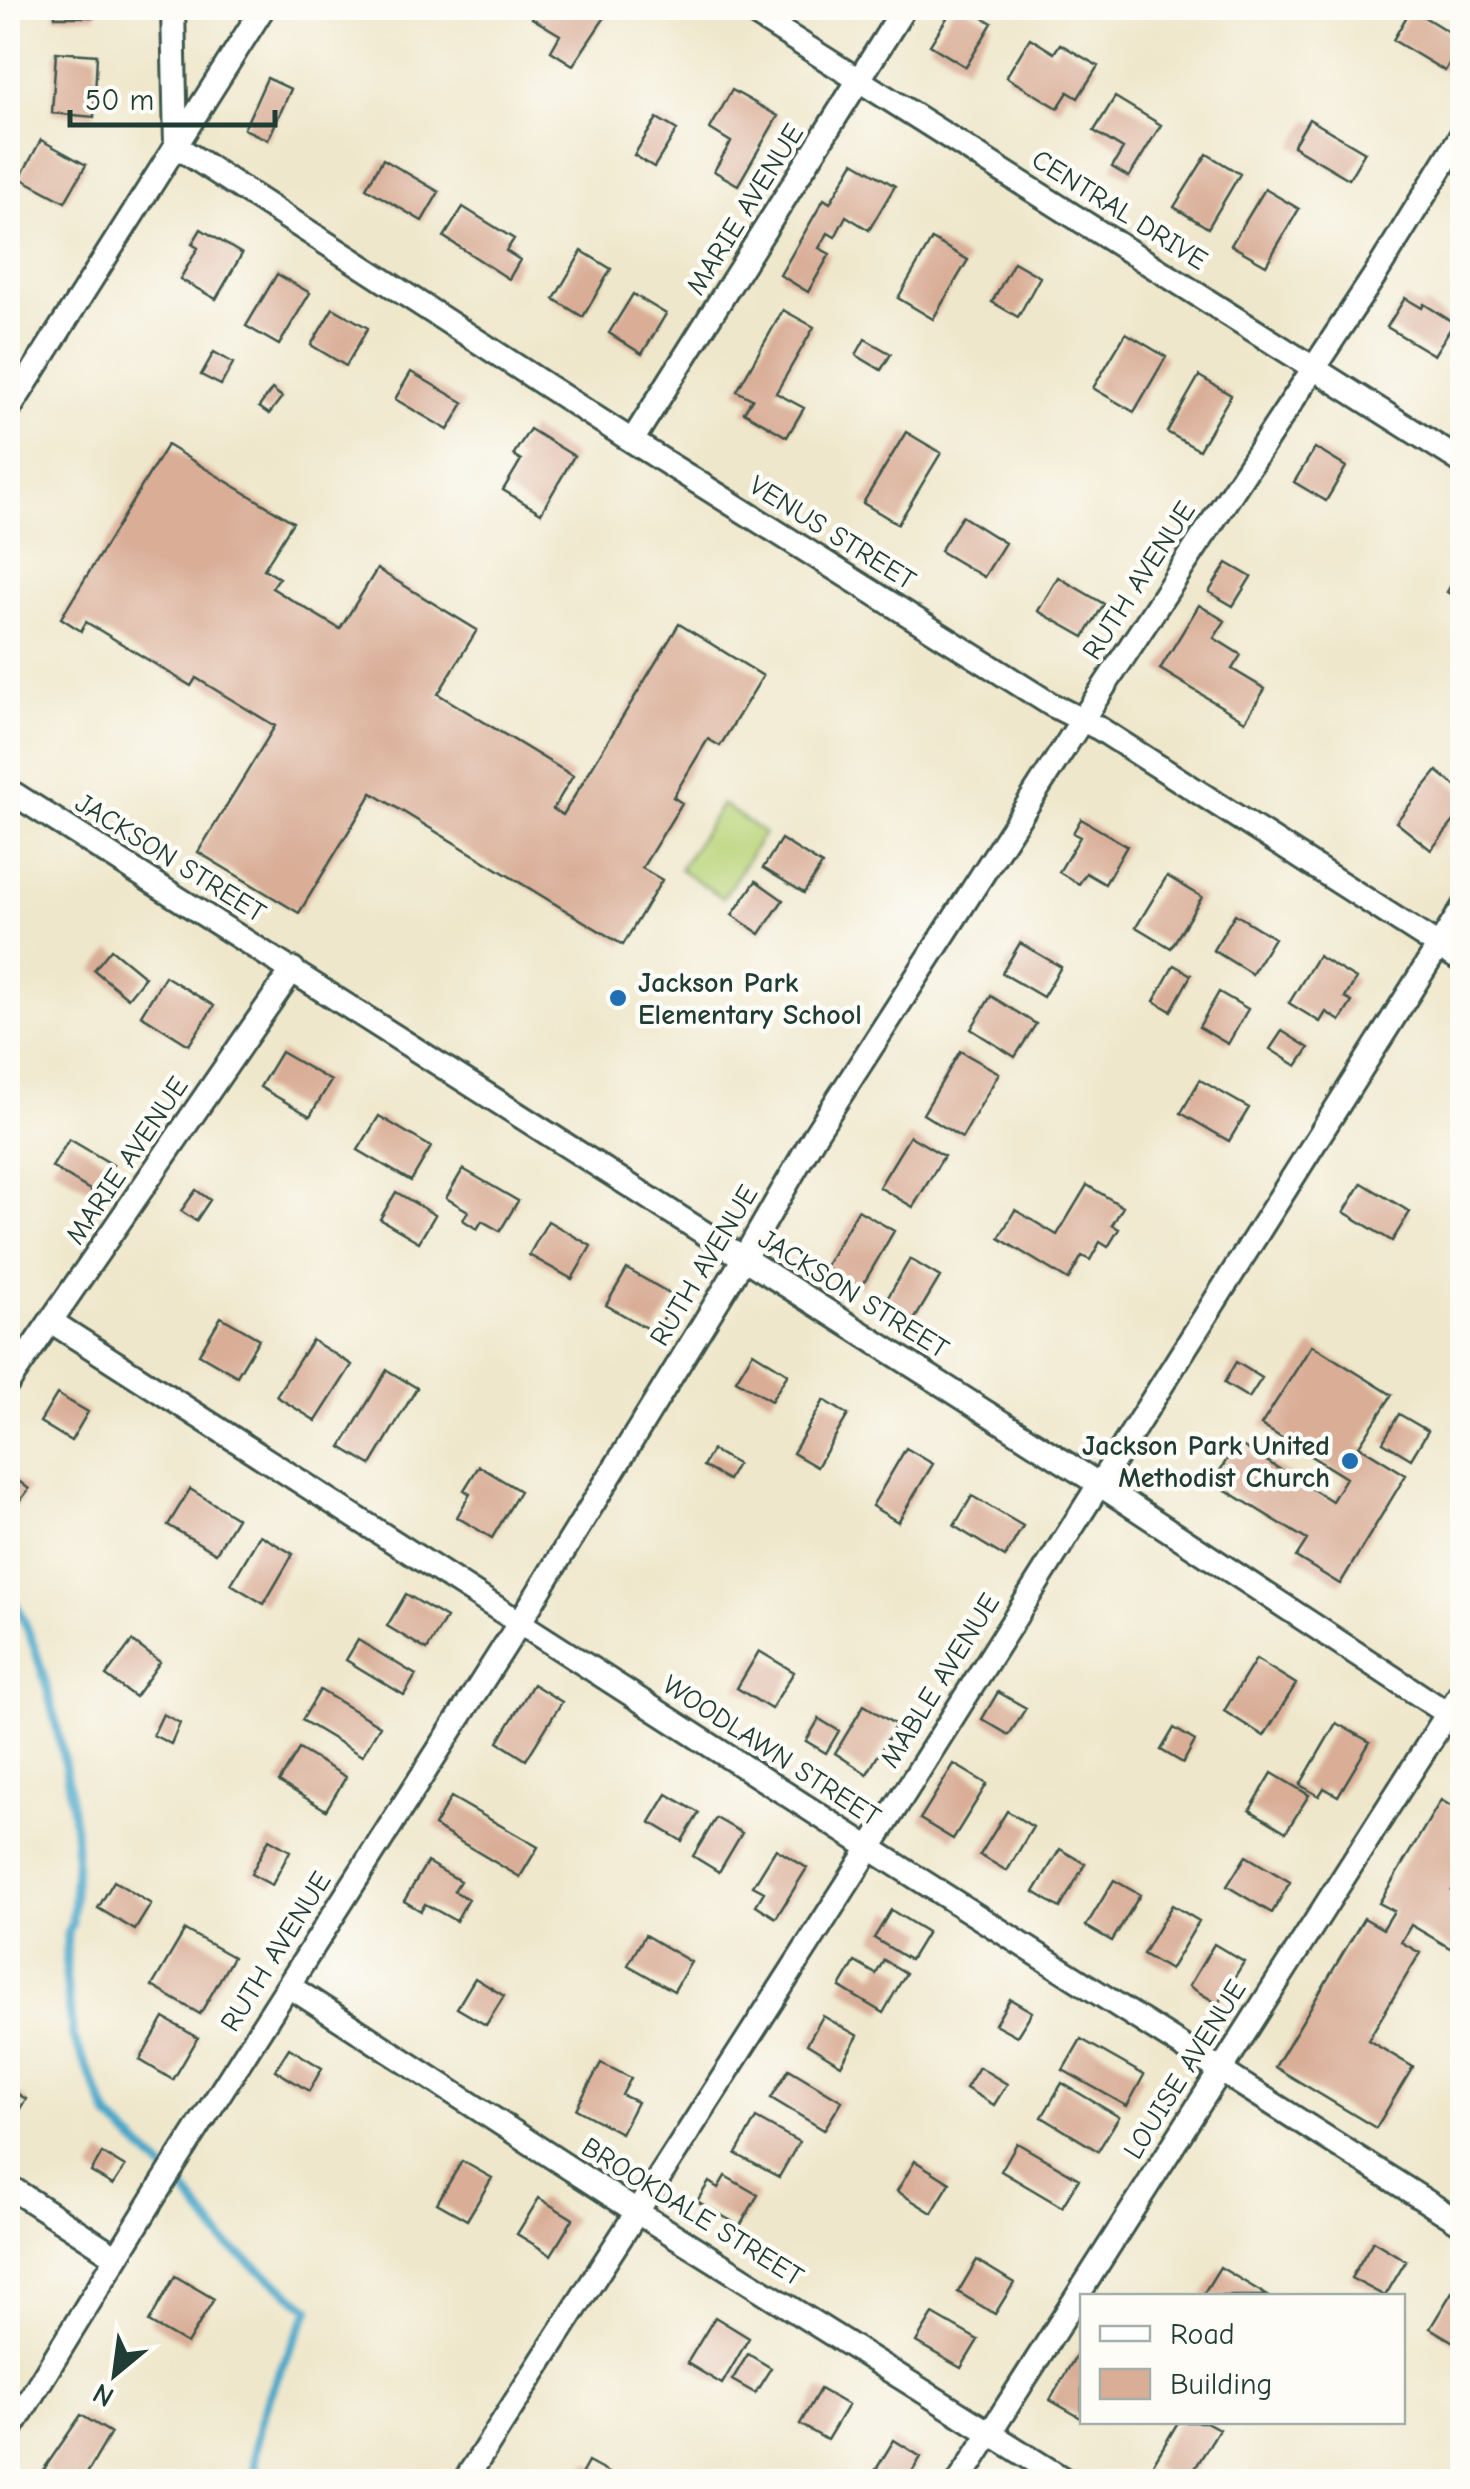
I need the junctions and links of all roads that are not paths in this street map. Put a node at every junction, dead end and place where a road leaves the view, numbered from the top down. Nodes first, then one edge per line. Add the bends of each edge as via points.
1 (173, 8) edge
2 (263, 8) edge
3 (745, 8) edge
4 (904, 8) edge
5 (861, 80) junction
6 (1462, 134) edge
7 (176, 146) junction
8 (1314, 368) junction
9 (8, 411) edge
10 (632, 441) junction
11 (1462, 462) edge
12 (1082, 720) junction
13 (8, 790) edge
14 (1462, 909) edge
15 (1439, 946) junction
16 (1462, 962) edge
17 (293, 969) junction
18 (744, 1258) junction
19 (52, 1322) junction
20 (8, 1383) edge
21 (1098, 1483) junction
22 (520, 1622) junction
23 (1462, 1691) edge
24 (1455, 1718) edge
25 (870, 1848) junction
26 (289, 1986) junction
27 (1218, 2070) junction
28 (8, 2186) edge
29 (637, 2212) junction
30 (1462, 2224) edge
31 (117, 2257) junction
32 (990, 2433) junction
33 (8, 2434) edge
34 (464, 2482) edge
35 (959, 2482) edge
36 (1068, 2482) edge

1 - 7 street
2 - 7 street
3 - 5 street, CENTRAL DRIVE
4 - 5 street, MARIE AVENUE
5 - 8 street, CENTRAL DRIVE
5 - 10 street, MARIE AVENUE
6 - 8 street, RUTH AVENUE
7 - 9 street
7 - 10 street, VENUS STREET
8 - 11 street, CENTRAL DRIVE
8 - 12 street, RUTH AVENUE
10 - 12 street, VENUS STREET
12 - 15 street, VENUS STREET
12 - 18 street, RUTH AVENUE
13 - 17 street, JACKSON STREET
14 - 15 street, MABLE AVENUE
15 - 16 street, VENUS STREET
15 - 21 street, MABLE AVENUE
17 - 18 street, JACKSON STREET
17 - 19 street, MARIE AVENUE
18 - 21 street, JACKSON STREET
18 - 22 street, RUTH AVENUE
19 - 20 street, MARIE AVENUE
19 - 22 street, WOODLAWN STREET
21 - 24 street, JACKSON STREET
21 - 25 street, MABLE AVENUE
22 - 25 street, WOODLAWN STREET
22 - 26 street, RUTH AVENUE
23 - 24 street, LOUISE AVENUE
24 - 27 street, LOUISE AVENUE
25 - 27 street, WOODLAWN STREET
25 - 29 street, MABLE AVENUE
26 - 29 street, BROOKDALE STREET
26 - 31 street, RUTH AVENUE
27 - 30 street, WOODLAWN STREET
27 - 32 street, LOUISE AVENUE
28 - 31 street
29 - 32 street, BROOKDALE STREET
29 - 34 street, MABLE AVENUE
31 - 33 street, RUTH AVENUE
32 - 35 street, LOUISE AVENUE
32 - 36 street, BROOKDALE STREET

